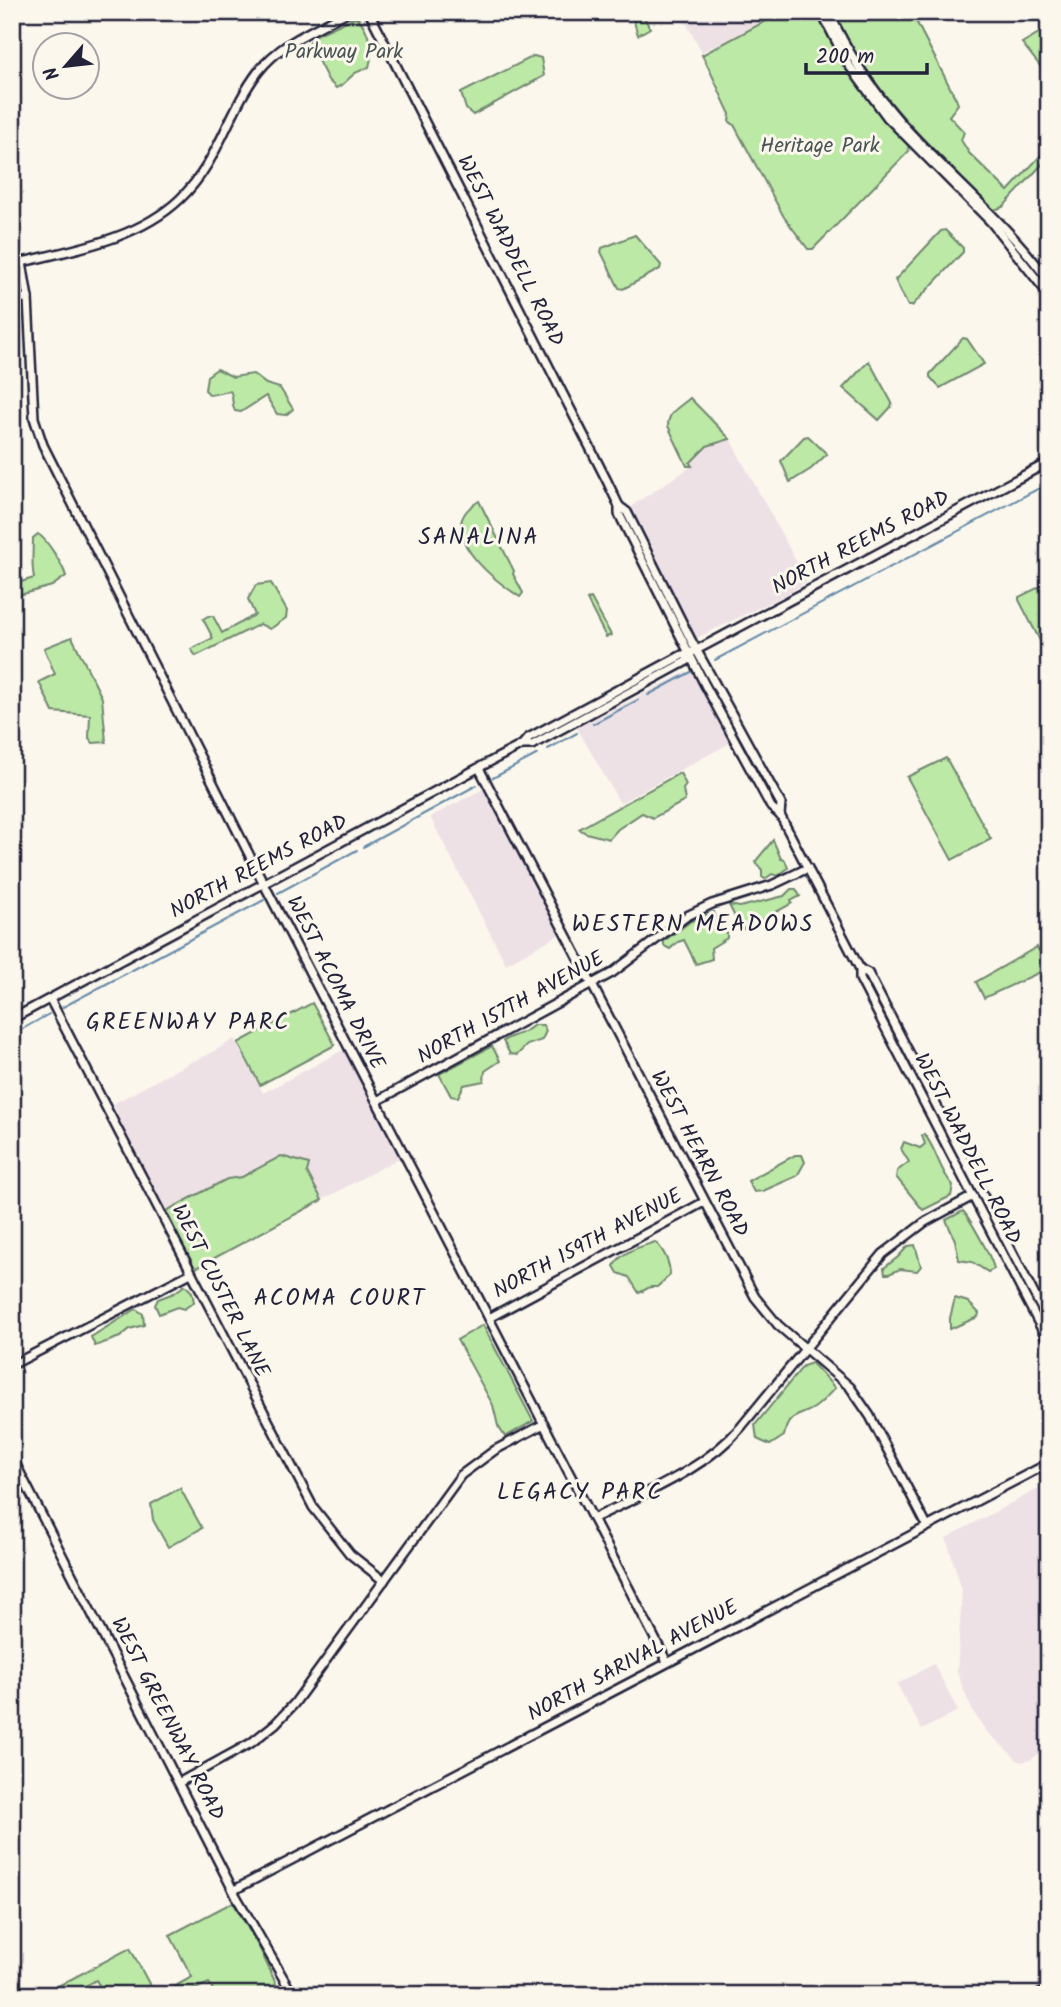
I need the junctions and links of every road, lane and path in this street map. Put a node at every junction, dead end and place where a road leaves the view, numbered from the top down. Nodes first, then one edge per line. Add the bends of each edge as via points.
1 (346, 12) edge
2 (369, 12) edge
3 (821, 12) edge
4 (829, 12) edge
5 (1049, 281) edge
6 (1049, 295) edge
7 (27, 298) junction
8 (12, 299) edge
9 (1049, 462) edge
10 (619, 506) junction
11 (630, 535) junction
12 (660, 579) junction
13 (693, 652) junction
14 (733, 736) junction
15 (755, 757) junction
16 (479, 768) junction
17 (780, 815) junction
18 (808, 868) junction
19 (264, 884) junction
20 (860, 969) junction
21 (591, 985) junction
22 (50, 999) junction
23 (12, 1019) edge
24 (377, 1101) junction
25 (973, 1196) junction
26 (704, 1202) junction
27 (191, 1273) junction
28 (489, 1318) junction
29 (1049, 1323) edge
30 (1049, 1343) edge
31 (806, 1348) junction
32 (12, 1365) edge
33 (544, 1424) junction
34 (12, 1457) edge
35 (1049, 1463) edge
36 (593, 1519) junction
37 (927, 1526) junction
38 (384, 1581) junction
39 (667, 1662) junction
40 (180, 1782) junction
41 (234, 1890) junction
42 (1049, 1990) edge
43 (293, 1995) edge
44 (1040, 1995) edge

1 - 7 street, WEST ACOMA DRIVE via 286,46 260,70 211,160 178,200 123,234 22,262
2 - 10 street, WEST WADDELL ROAD
3 - 6 street via 848,64 887,117 991,222
4 - 5 street via 860,68 894,114 1001,222
7 - 8 street
7 - 19 street, WEST ACOMA DRIVE via 34,418 40,437
9 - 13 street, NORTH REEMS ROAD
10 - 11 street, WEST WADDELL ROAD
10 - 12 street, WEST WADDELL ROAD via 627,512
11 - 12 street
11 - 13 street, WEST WADDELL ROAD
12 - 13 street, WEST WADDELL ROAD
13 - 14 street, WEST WADDELL ROAD
13 - 15 street, WEST WADDELL ROAD
13 - 16 street, NORTH REEMS ROAD
14 - 15 street
14 - 17 street, WEST WADDELL ROAD via 771,807
15 - 17 street, WEST WADDELL ROAD via 781,804
16 - 19 street, NORTH REEMS ROAD
16 - 21 street, WEST HEARN ROAD
17 - 18 street, WEST WADDELL ROAD
18 - 20 street, WEST WADDELL ROAD
18 - 21 street, NORTH 157TH AVENUE via 687,916
19 - 22 street, NORTH REEMS ROAD
19 - 24 street, WEST ACOMA DRIVE
20 - 25 street, WEST WADDELL ROAD via 860,979
20 - 29 street, WEST WADDELL ROAD via 868,973
21 - 24 street, NORTH 157TH AVENUE
21 - 26 street, WEST HEARN ROAD
22 - 23 street, NORTH REEMS ROAD
22 - 27 street, WEST CUSTER LANE
24 - 28 street, WEST ACOMA DRIVE
25 - 30 street, WEST WADDELL ROAD
25 - 31 street via 892,1246
26 - 28 street, NORTH 159TH AVENUE
26 - 31 street, WEST HEARN ROAD via 762,1308
27 - 32 street
27 - 38 street, WEST CUSTER LANE via 313,1507 350,1554
28 - 33 street, WEST ACOMA DRIVE
31 - 36 street via 716,1453
31 - 37 street, WEST HEARN ROAD via 858,1398
33 - 36 street, WEST ACOMA DRIVE
33 - 38 street via 490,1453 461,1475
34 - 40 street, WEST GREENWAY ROAD
35 - 37 street, NORTH SARIVAL AVENUE
36 - 39 street, WEST ACOMA DRIVE
37 - 39 street, NORTH SARIVAL AVENUE
38 - 40 street via 308,1687 275,1724 242,1749
39 - 41 street, NORTH SARIVAL AVENUE
40 - 41 street, WEST GREENWAY ROAD
41 - 43 street, WEST GREENWAY ROAD
42 - 44 highway

